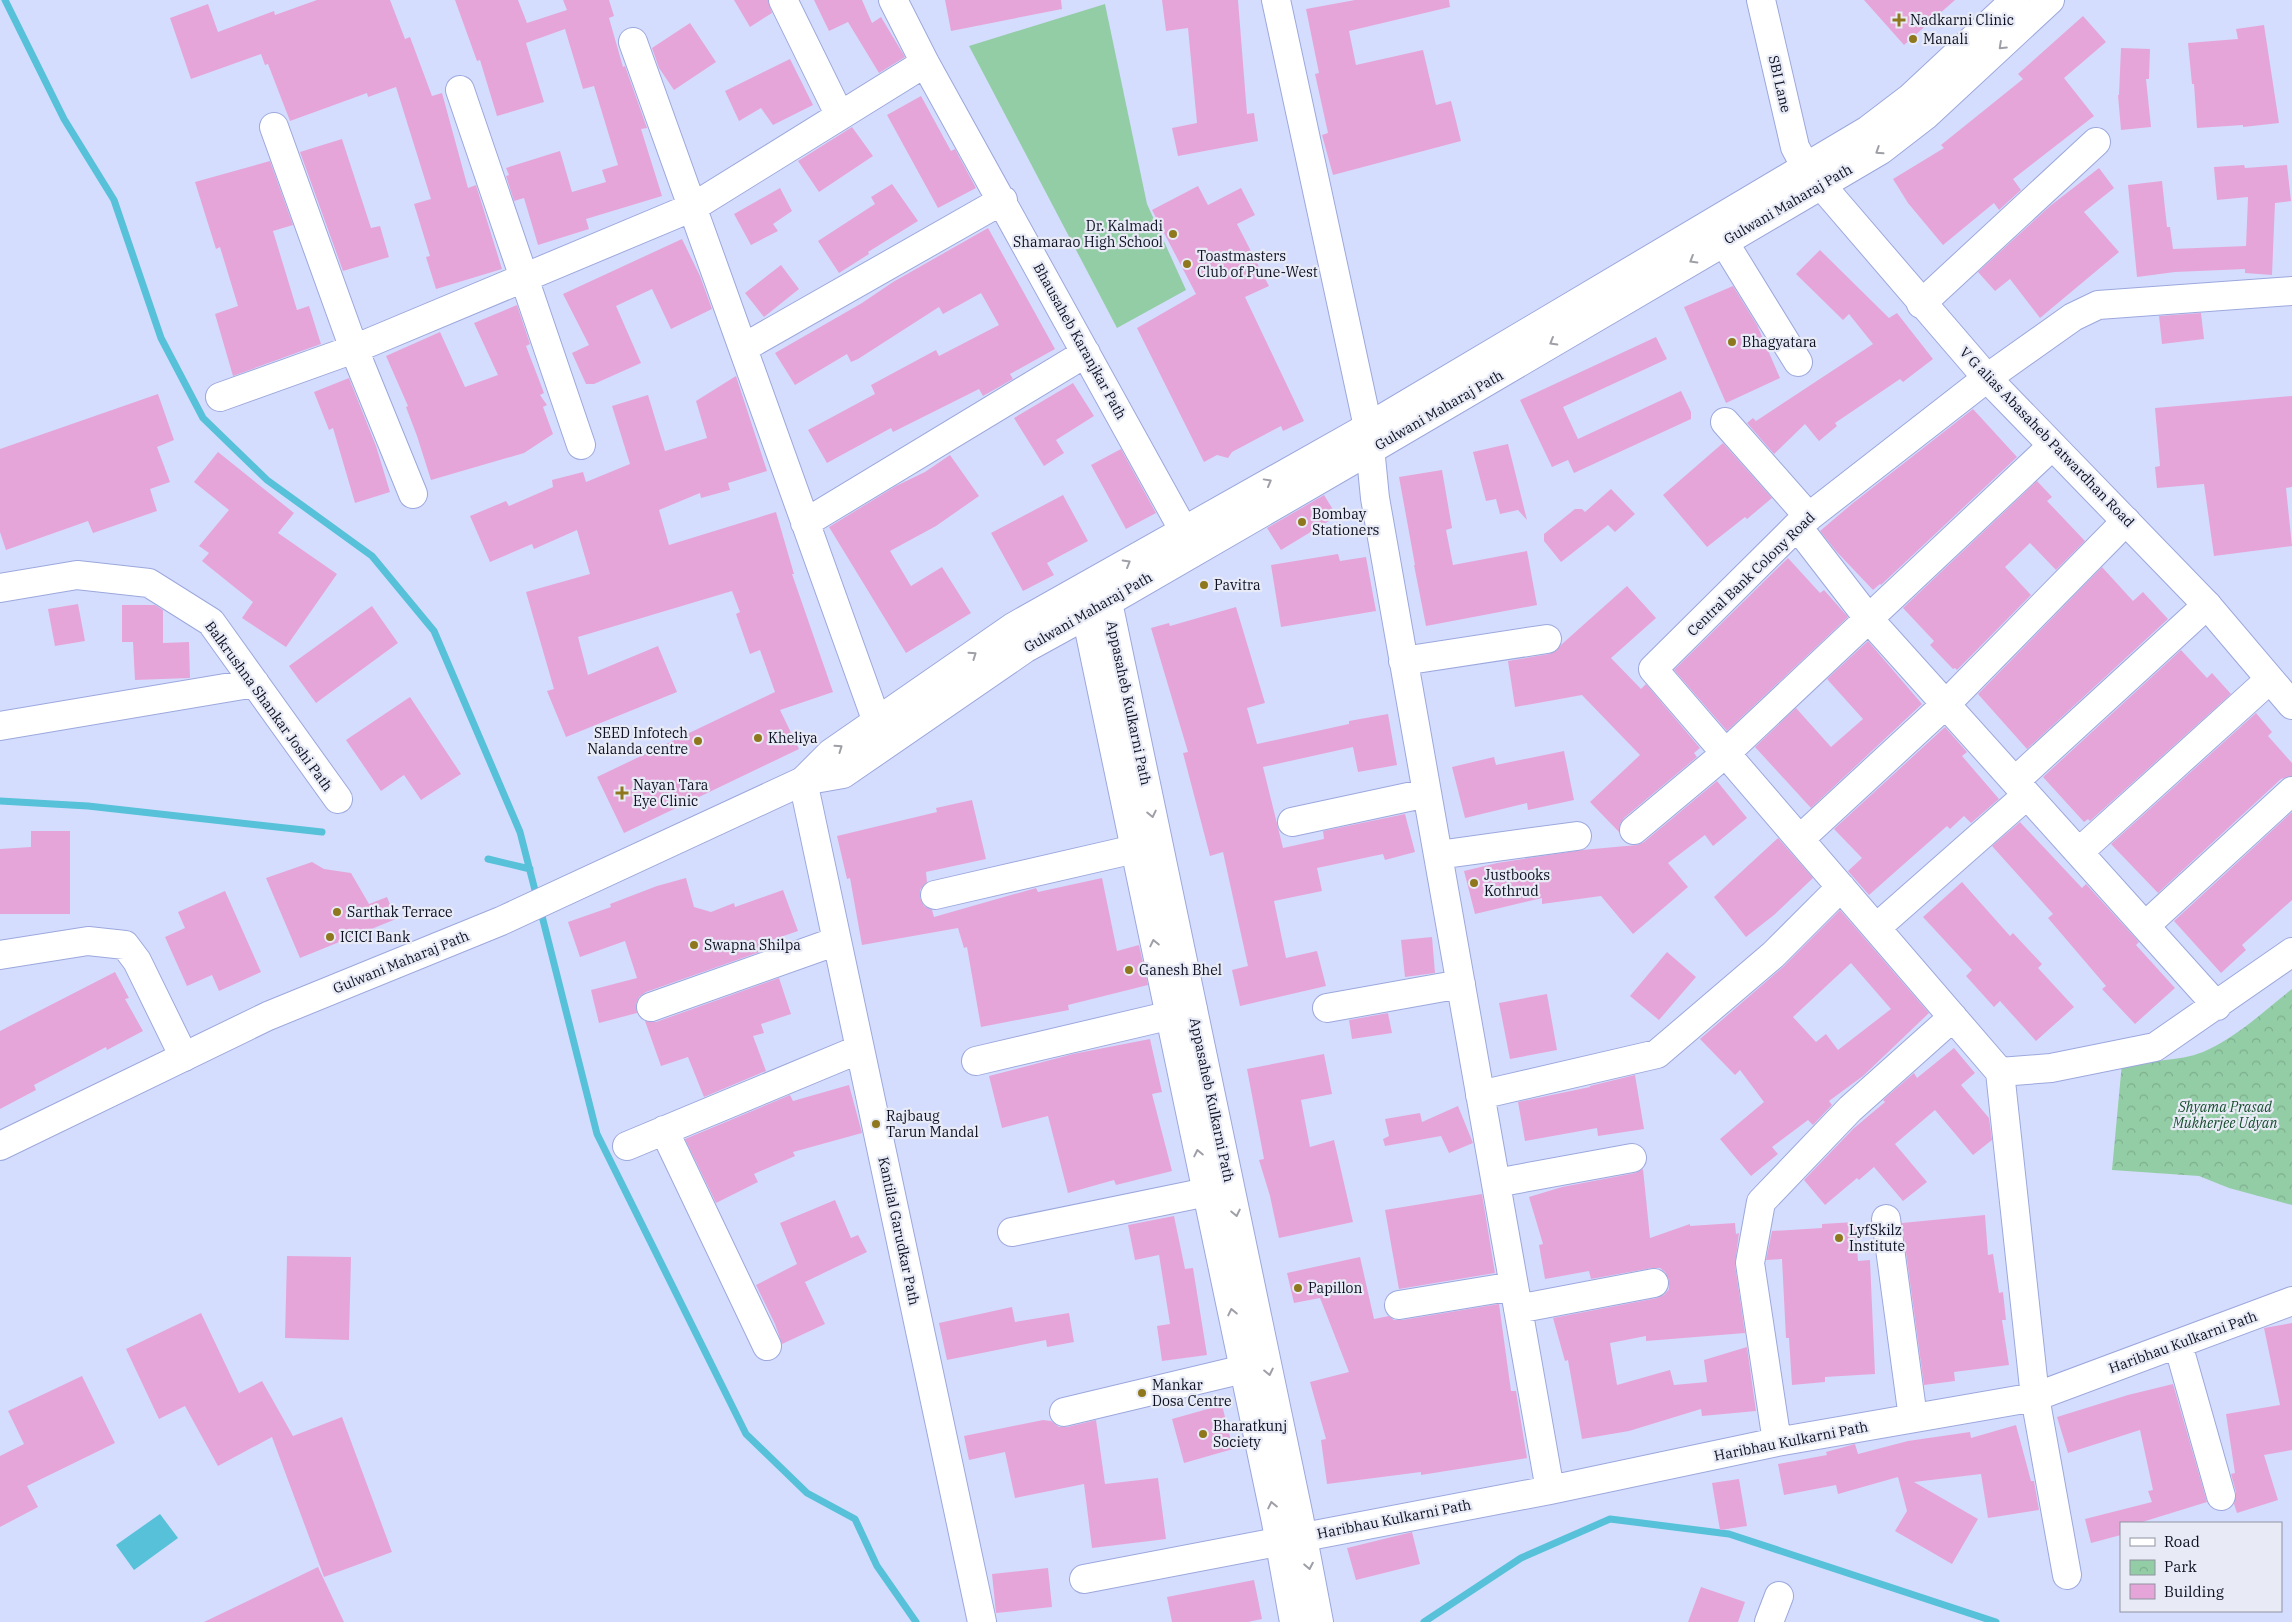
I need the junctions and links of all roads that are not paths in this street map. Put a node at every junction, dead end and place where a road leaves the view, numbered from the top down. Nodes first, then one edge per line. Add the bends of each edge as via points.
1 (782, 0) edge
2 (893, 0) edge
3 (1276, 0) edge
4 (1760, 0) edge
5 (2016, 0) edge
6 (2050, 0) edge
7 (633, 42) dead end
8 (926, 63) junction
9 (460, 90) dead end
10 (840, 116) junction
11 (274, 127) dead end
12 (2096, 142) dead end
13 (1813, 176) junction
14 (1003, 200) junction
15 (693, 207) junction
16 (1724, 242) junction
17 (523, 278) junction
18 (2292, 292) edge
19 (1921, 304) junction
20 (743, 348) junction
21 (354, 349) junction
22 (1086, 353) junction
23 (1798, 362) dead end
24 (1987, 378) junction
25 (220, 397) dead end
26 (1725, 422) dead end
27 (1370, 438) junction
28 (581, 445) dead end
29 (2052, 446) junction
30 (413, 494) dead end
31 (2126, 521) junction
32 (1803, 522) junction
33 (806, 523) junction
34 (1189, 540) junction
35 (0, 588) edge
36 (1093, 597) junction
37 (2207, 605) junction
38 (1868, 618) junction
39 (1548, 638) dead end
40 (1403, 661) junction
41 (2269, 680) junction
42 (255, 683) junction
43 (1946, 704) junction
44 (2292, 705) edge
45 (876, 722) junction
46 (0, 726) edge
47 (1726, 753) junction
48 (804, 781) junction
49 (2021, 788) junction
50 (2292, 791) edge
51 (1427, 794) junction
52 (338, 799) dead end
53 (1292, 822) dead end
54 (1634, 830) dead end
55 (1577, 836) dead end
56 (1800, 839) junction
57 (1135, 849) junction
58 (2079, 852) junction
59 (1438, 854) junction
60 (1841, 887) junction
61 (935, 895) dead end
62 (2145, 926) junction
63 (1876, 928) junction
64 (837, 941) junction
65 (2292, 952) edge
66 (0, 955) edge
67 (1461, 984) junction
68 (2217, 1006) junction
69 (651, 1007) dead end
70 (1327, 1008) dead end
71 (1181, 1013) junction
72 (1953, 1017) junction
73 (860, 1049) junction
74 (184, 1057) junction
75 (976, 1061) dead end
76 (2000, 1072) junction
77 (1480, 1095) junction
78 (664, 1130) junction
79 (0, 1146) edge
80 (627, 1146) dead end
81 (1632, 1158) dead end
82 (1496, 1183) junction
83 (1206, 1192) junction
84 (1886, 1219) dead end
85 (1012, 1232) dead end
86 (1654, 1283) dead end
87 (1516, 1298) junction
88 (2292, 1301) edge
89 (1399, 1305) dead end
90 (2178, 1344) junction
91 (766, 1346) dead end
92 (1244, 1370) junction
93 (2034, 1397) junction
94 (1064, 1412) dead end
95 (1913, 1418) junction
96 (1777, 1442) junction
97 (1550, 1490) junction
98 (2221, 1496) dead end
99 (1291, 1539) junction
100 (2067, 1575) dead end
101 (1084, 1580) dead end
102 (1779, 1596) dead end
103 (982, 1622) edge
104 (1294, 1622) edge
105 (1319, 1622) edge
106 (1769, 1622) edge

1 - 10 street
2 - 8 street, Bhausaheb Karanjkar Path
3 - 27 street
4 - 13 street, SBI Lane via 1795,147
5 - 13 street, Gulwani Maharaj Path via 1910,98
6 -> 13 street, Gulwani Maharaj Path via 1925,116 1881,150
7 - 15 street
8 - 10 street
8 - 14 street, Bhausaheb Karanjkar Path
9 - 17 street
10 - 15 street
11 - 21 street
12 - 19 street
13 - 16 street, Gulwani Maharaj Path
13 - 19 street, V G alias Abasaheb Patwardhan Road
13 - 27 street, Gulwani Maharaj Path
14 - 20 street
14 - 22 street, Bhausaheb Karanjkar Path
15 - 17 street
15 - 20 street
16 - 23 street
16 -> 27 street, Gulwani Maharaj Path
17 - 21 street
17 - 28 street
18 - 24 street, Central Bank Colony Road via 2098,305 2073,318
19 - 24 street, V G alias Abasaheb Patwardhan Road
20 - 33 street
21 - 25 street
21 - 30 street
22 - 33 street
22 - 34 street, Bhausaheb Karanjkar Path
24 - 29 street, V G alias Abasaheb Patwardhan Road
24 - 32 street, Central Bank Colony Road
26 - 32 street
27 - 34 street, Gulwani Maharaj Path
27 - 40 street via 1374,498
29 - 31 street, V G alias Abasaheb Patwardhan Road
29 - 38 street
31 - 37 street, V G alias Abasaheb Patwardhan Road
31 - 43 street
32 - 38 street
32 - 47 street, Central Bank Colony Road via 1653,668
33 - 45 street
34 - 36 street, Gulwani Maharaj Path
35 - 42 street, Balkrushna Shankar Joshi Path via 77,575 148,583 211,622
45 -> 36 street, Gulwani Maharaj Path via 1013,627
36 - 48 street, Gulwani Maharaj Path via 1026,648 843,774
36 - 57 street, Appasaheb Kulkarni Path
36 -> 71 street, Appasaheb Kulkarni Path
37 - 41 street, V G alias Abasaheb Patwardhan Road
37 - 49 street
38 - 43 street
38 - 47 street
39 - 40 street
40 - 51 street
41 - 44 street, V G alias Abasaheb Patwardhan Road
41 - 58 street
42 - 46 street
42 - 52 street, Balkrushna Shankar Joshi Path
43 - 49 street
43 - 56 street
48 -> 45 street, Gulwani Maharaj Path via 831,754
47 - 54 street
47 - 56 street, Central Bank Colony Road
48 - 64 street, Kantilal Garudkar Path
48 - 74 street, Gulwani Maharaj Path via 500,921 268,1016
49 - 58 street
49 - 63 street
50 - 62 street
51 - 53 street
51 - 59 street
55 - 59 street
56 - 60 street, Central Bank Colony Road
57 - 61 street
71 -> 57 street, Appasaheb Kulkarni Path
58 - 62 street
59 - 67 street
60 - 63 street, Central Bank Colony Road
60 - 77 street via 1773,955 1657,1054
62 - 68 street
63 - 72 street, Central Bank Colony Road
64 - 69 street
64 - 73 street, Kantilal Garudkar Path
65 - 68 street
66 - 74 street via 88,941 125,945 138,961
67 - 70 street
67 - 77 street
68 - 76 street via 2155,1047 2051,1068
71 - 75 street
83 -> 71 street, Appasaheb Kulkarni Path
71 -> 99 street, Appasaheb Kulkarni Path
72 - 76 street, Central Bank Colony Road
72 - 96 street via 1850,1109 1761,1202 1750,1263
73 - 78 street
73 - 103 street, Kantilal Garudkar Path
74 - 79 street, Gulwani Maharaj Path
76 - 93 street
77 - 82 street
78 - 80 street
78 - 91 street
81 - 82 street
82 - 87 street
83 - 85 street
92 -> 83 street, Appasaheb Kulkarni Path
84 - 95 street
86 - 87 street
87 - 89 street
87 - 97 street
88 - 90 street, Haribhau Kulkarni Path
90 - 93 street, Haribhau Kulkarni Path
90 - 98 street
92 - 94 street
99 -> 92 street, Appasaheb Kulkarni Path
93 - 95 street, Haribhau Kulkarni Path
93 - 100 street
95 - 96 street, Haribhau Kulkarni Path
96 - 97 street, Haribhau Kulkarni Path
97 - 99 street, Haribhau Kulkarni Path
99 - 101 street, Haribhau Kulkarni Path
99 - 104 street, Appasaheb Kulkarni Path
99 -> 105 street, Appasaheb Kulkarni Path
102 - 106 street

